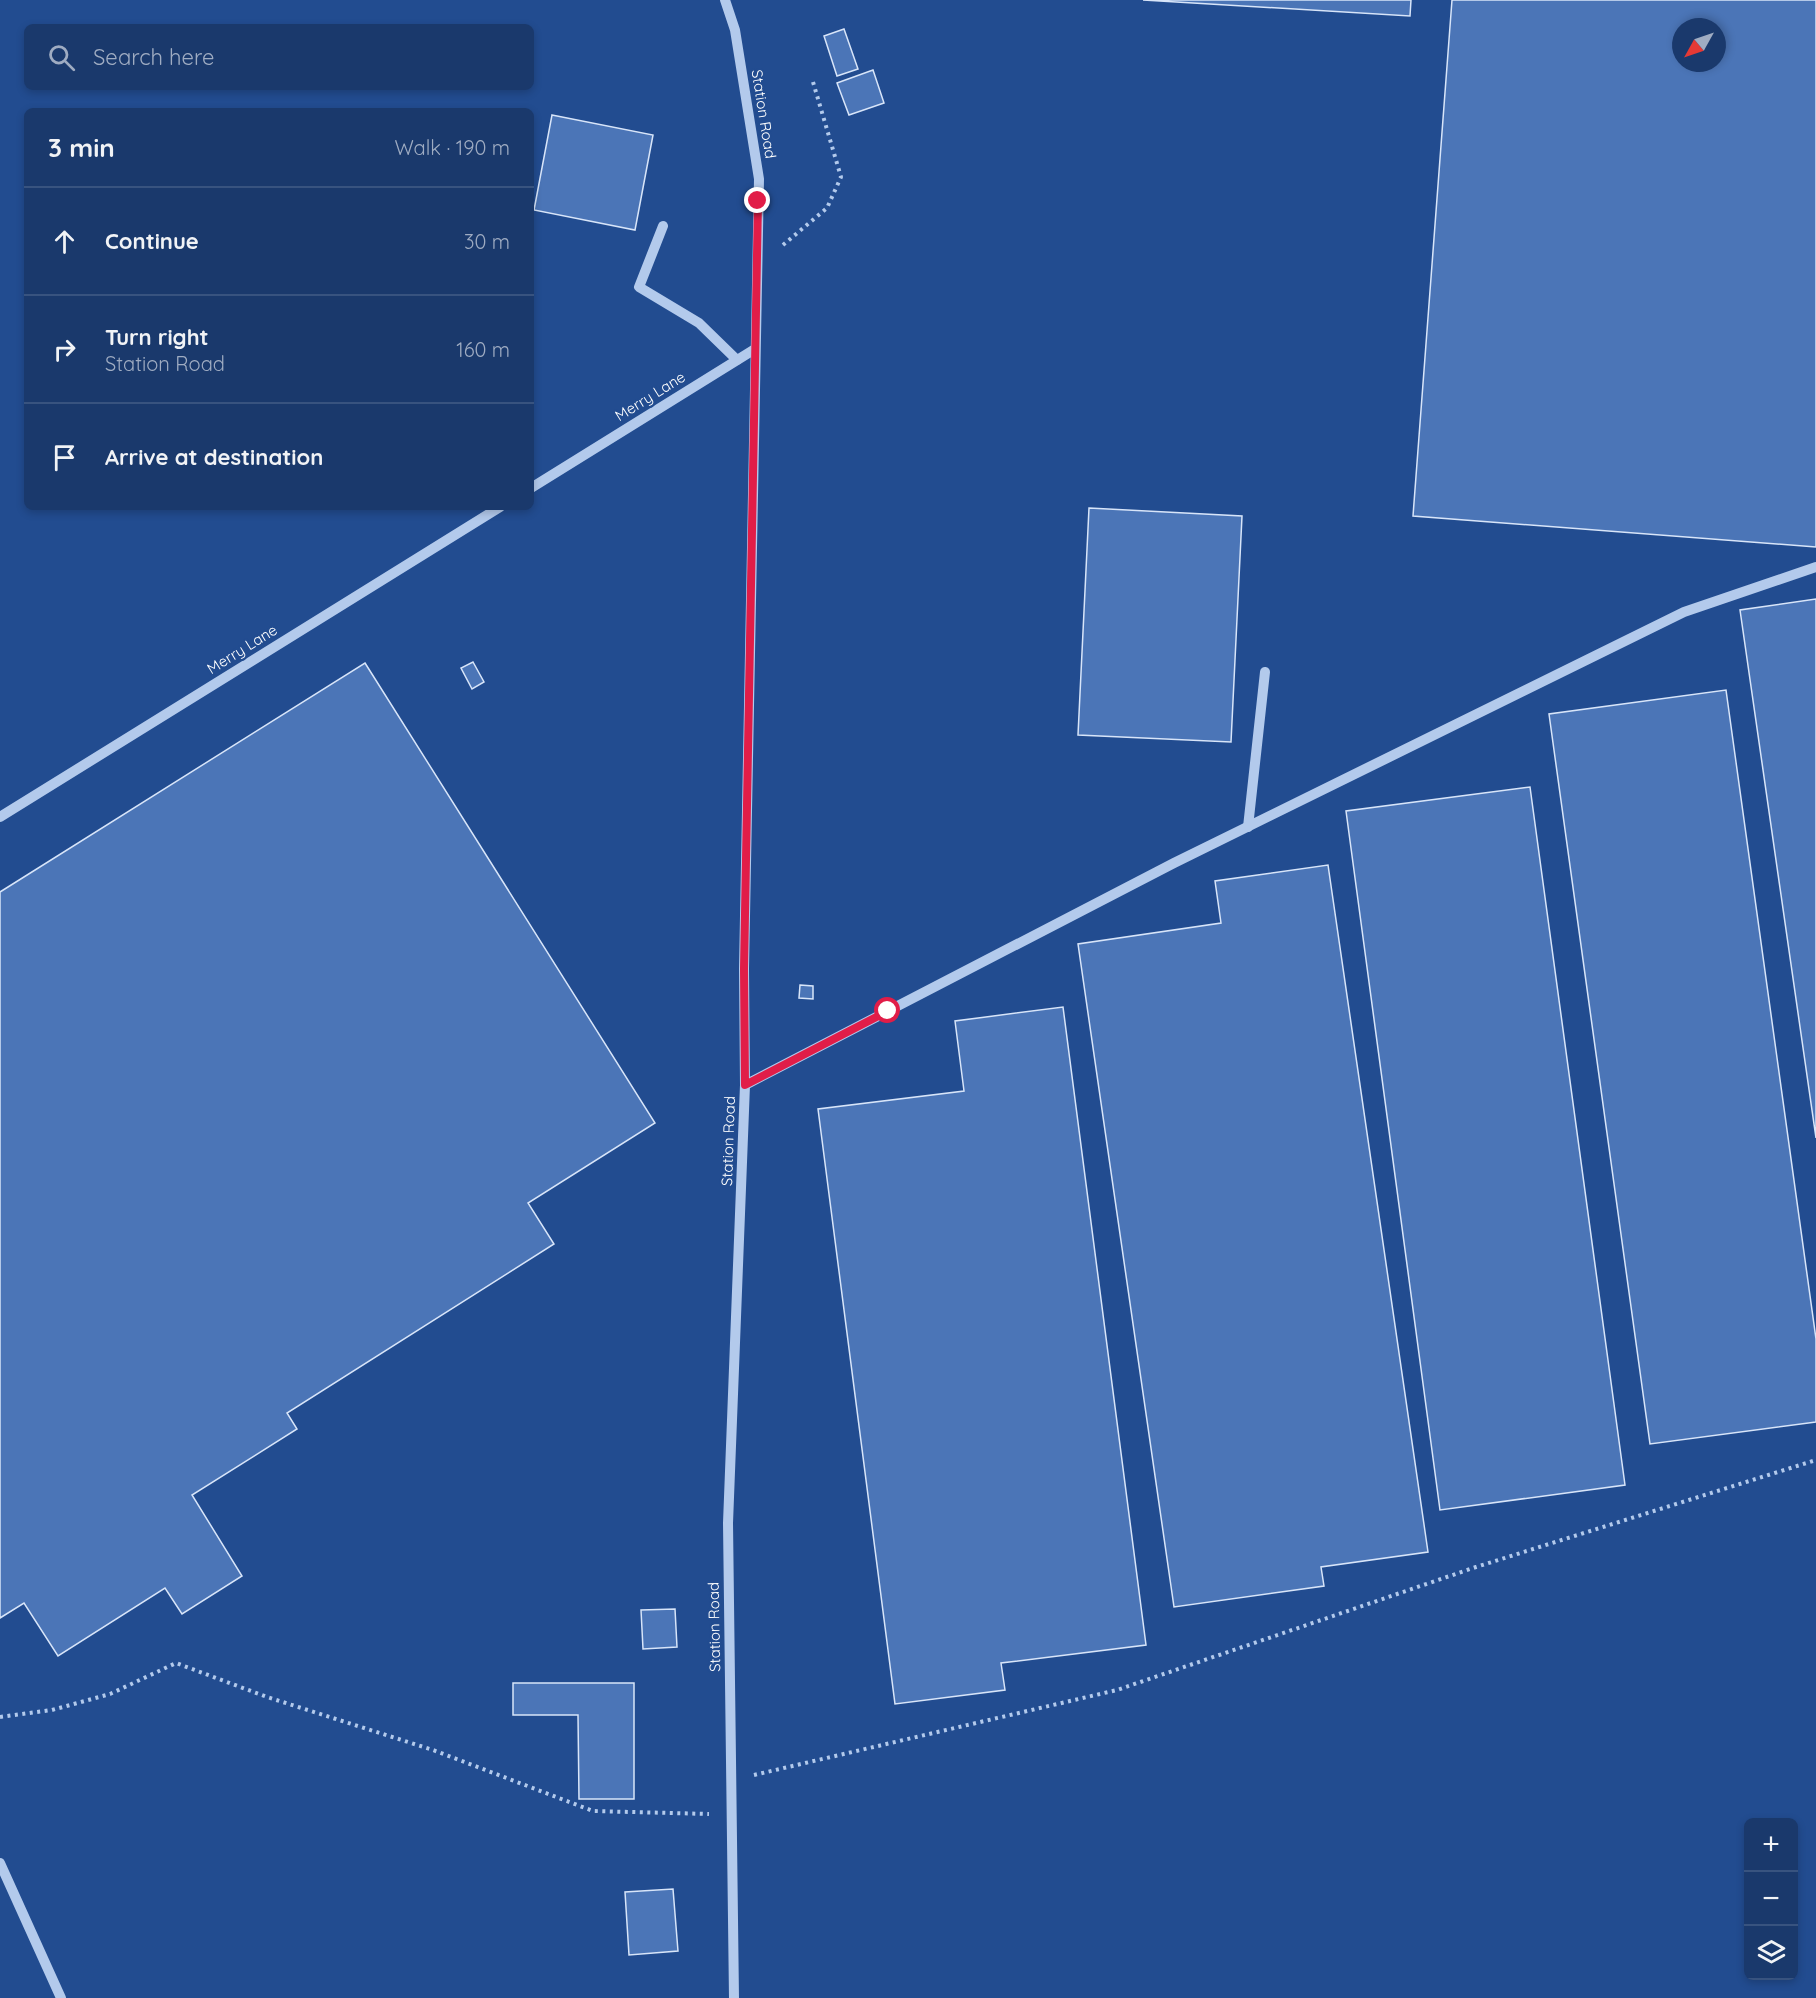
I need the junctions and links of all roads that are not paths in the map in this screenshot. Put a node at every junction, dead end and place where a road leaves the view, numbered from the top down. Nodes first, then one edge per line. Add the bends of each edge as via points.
1 (725, 0) edge
2 (663, 226) dead end
3 (755, 349) junction
4 (737, 360) junction
5 (534, 486) edge
6 (495, 510) edge
7 (1816, 567) edge
8 (1265, 672) dead end
9 (0, 817) edge
10 (1248, 827) junction
11 (745, 1085) junction
12 (0, 1863) edge
13 (61, 1998) edge
14 (734, 1998) edge

1 - 3 street, Station Road via 735,30 759,179
2 - 4 street via 639,287 699,323
3 - 4 street, Merry Lane
3 - 11 street, Station Road
4 - 5 street, Merry Lane
6 - 9 street, Merry Lane
7 - 10 street via 1684,612
8 - 10 street
10 - 11 street
11 - 14 street, Station Road via 728,1523
12 - 13 street

